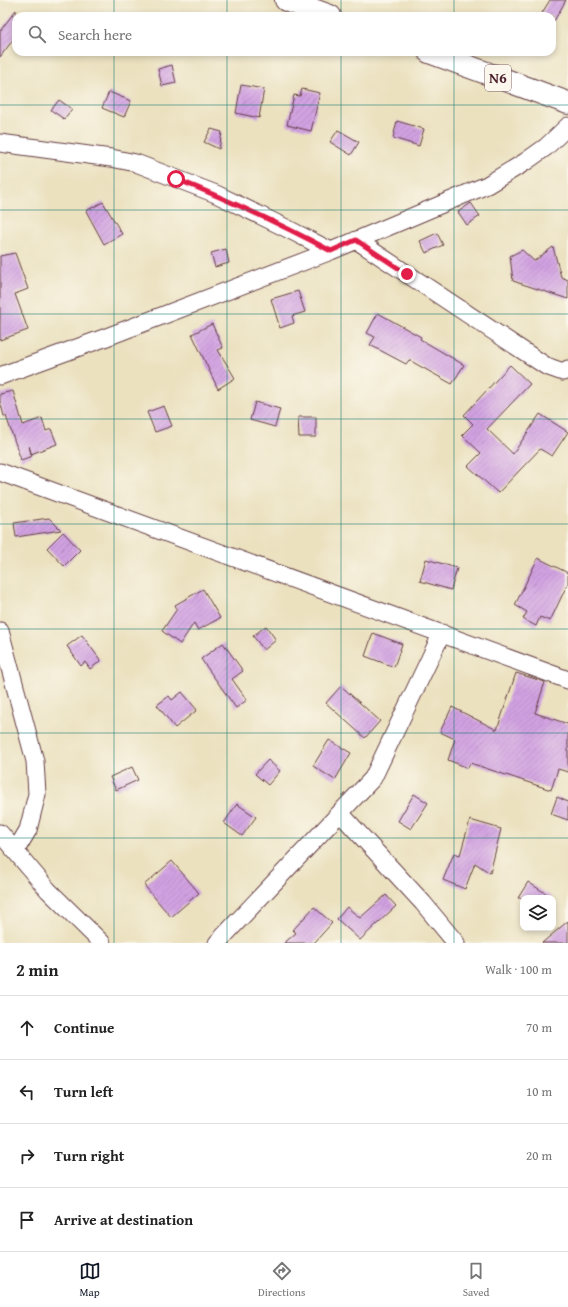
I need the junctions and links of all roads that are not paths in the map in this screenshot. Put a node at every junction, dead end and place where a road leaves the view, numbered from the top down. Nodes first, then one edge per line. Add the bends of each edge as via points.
1 (286, 0) edge
2 (319, 12) edge
3 (440, 56) edge
4 (568, 104) edge
5 (568, 126) edge
6 (0, 143) edge
7 (356, 240) junction
8 (331, 251) junction
9 (568, 369) edge
10 (0, 376) edge
11 (0, 472) edge
12 (0, 630) edge
13 (442, 633) junction
14 (568, 680) edge
15 (340, 813) junction
16 (0, 833) edge
17 (16, 850) junction
18 (102, 943) edge
19 (217, 943) edge
20 (456, 943) edge

1 - 2 highway
3 - 4 highway, N6
5 - 7 street via 546,147 486,185
6 - 8 street via 136,163 216,194
7 - 8 street
7 - 9 street via 546,366 563,372
8 - 10 street
11 - 13 street
12 - 17 street via 35,761 36,794 28,830
13 - 14 street
13 - 15 street via 374,778
15 - 19 street
15 - 20 street via 423,903
16 - 17 street
17 - 18 street via 48,890

